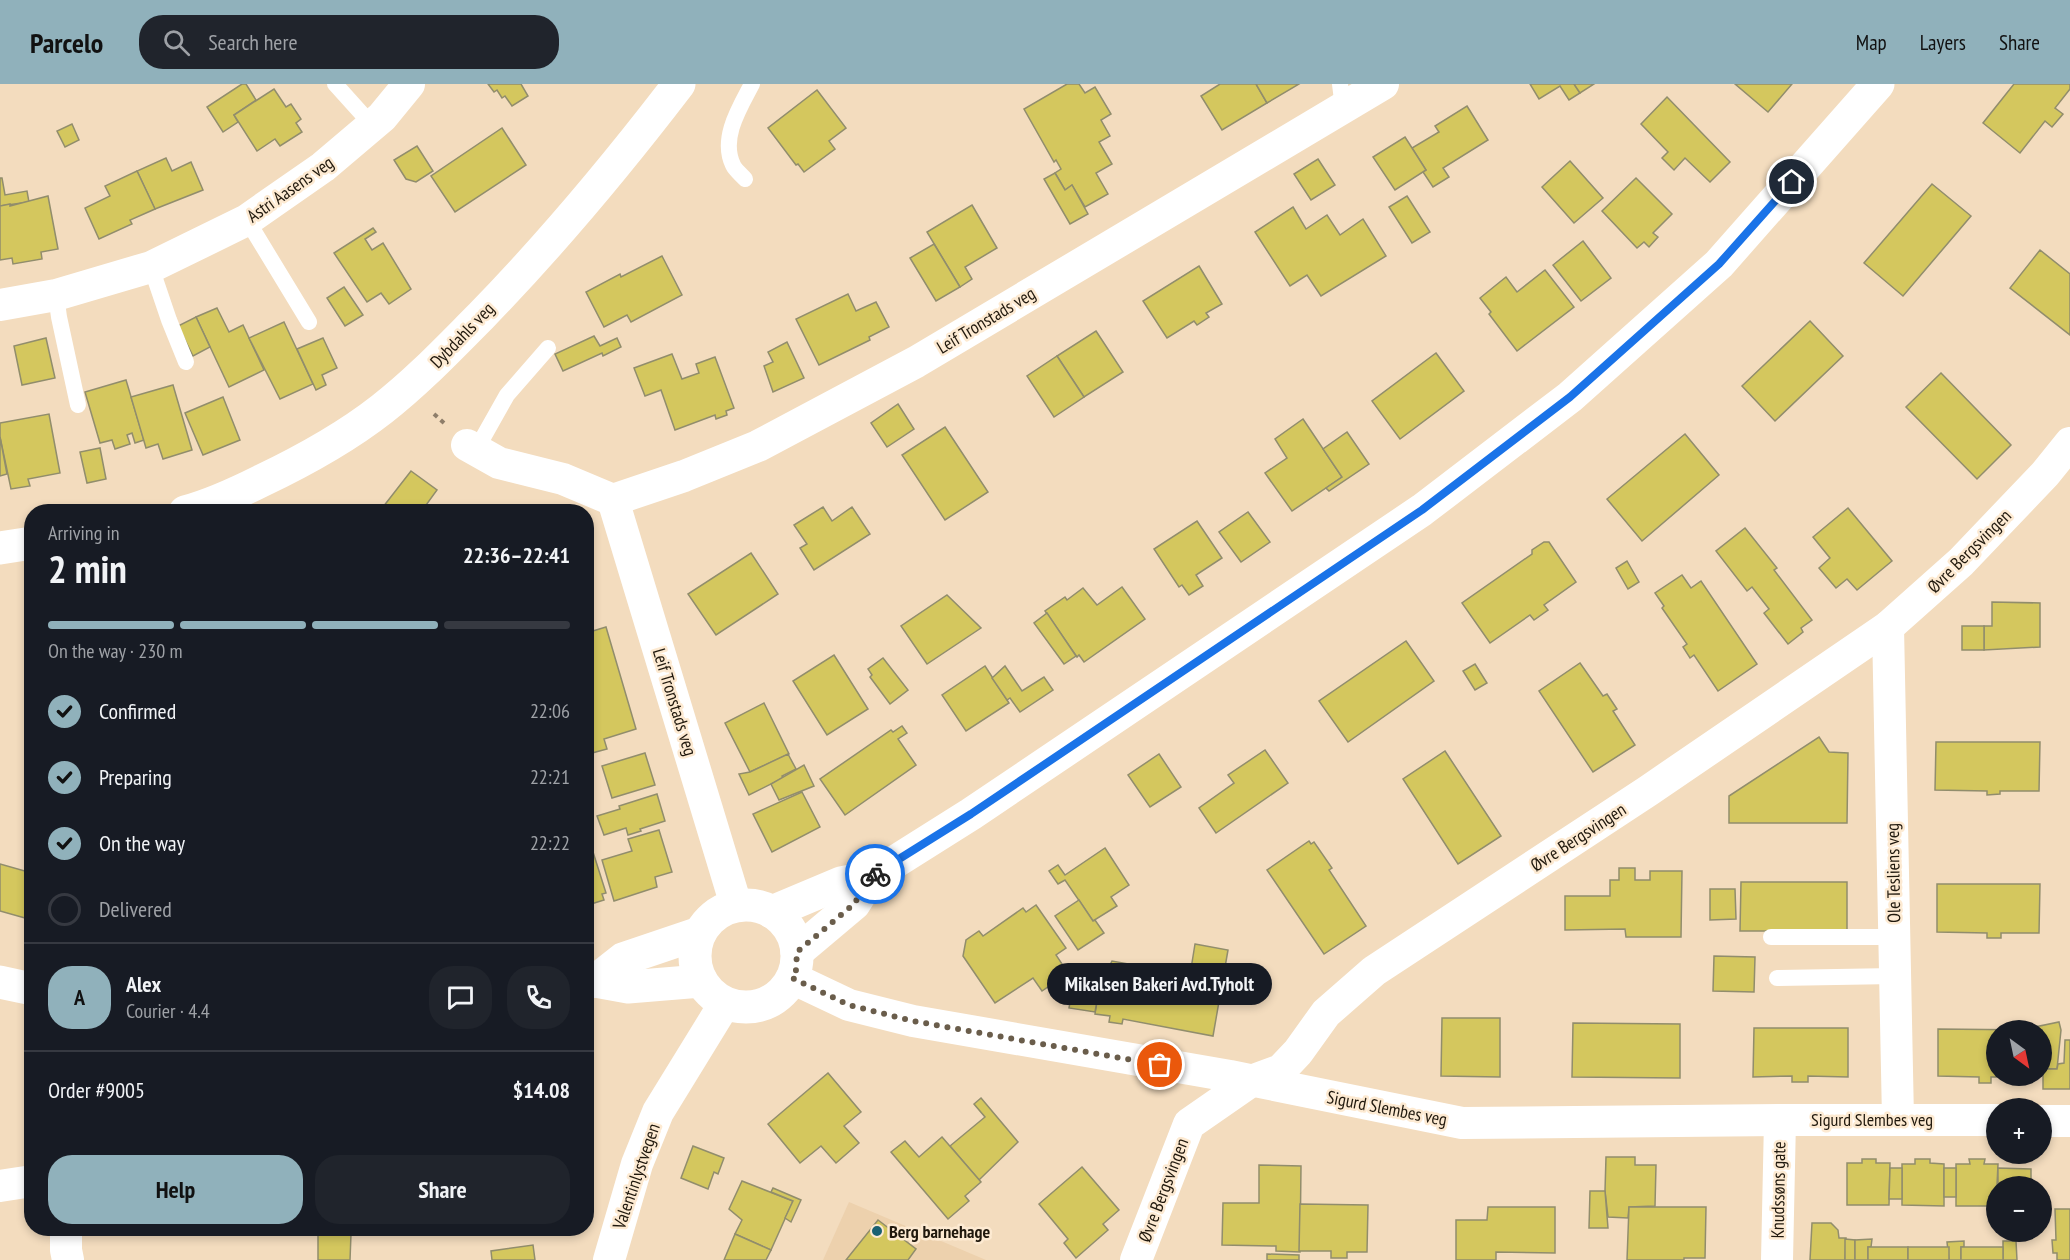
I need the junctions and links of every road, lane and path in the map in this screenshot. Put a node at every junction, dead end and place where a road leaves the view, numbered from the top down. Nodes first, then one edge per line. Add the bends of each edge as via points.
1 (334, 84) edge
2 (409, 84) edge
3 (679, 84) edge
4 (752, 84) edge
5 (1383, 84) edge
6 (1878, 84) edge
7 (1342, 96) edge
8 (372, 125) junction
9 (745, 179) dead end
10 (247, 220) junction
11 (152, 267) junction
12 (56, 295) junction
13 (0, 305) edge
14 (309, 322) dead end
15 (548, 348) dead end
16 (186, 362) dead end
17 (78, 405) dead end
18 (2070, 443) edge
19 (472, 447) joint
20 (613, 500) junction
21 (206, 504) edge
22 (24, 544) edge
23 (0, 548) edge
24 (1888, 627) junction
25 (871, 877) junction
26 (736, 905) junction
27 (772, 912) junction
28 (700, 933) junction
29 (1771, 937) dead end
30 (1894, 937) junction
31 (795, 965) junction
32 (1895, 976) junction
33 (1777, 978) dead end
34 (594, 980) edge
35 (701, 981) junction
36 (0, 982) edge
37 (594, 982) edge
38 (24, 988) edge
39 (725, 1003) junction
40 (1251, 1081) junction
41 (1898, 1119) junction
42 (1780, 1120) junction
43 (1986, 1120) edge
44 (2052, 1121) edge
45 (2070, 1121) edge
46 (24, 1182) edge
47 (0, 1186) edge
48 (66, 1236) edge
49 (68, 1260) edge
50 (609, 1260) edge
51 (1136, 1260) edge
52 (1777, 1260) edge

1 - 8 lane
2 - 8 street, Astri Aasens veg
3 - 21 street, Dybdahls veg via 586,200 512,284 425,373 334,442 247,488
4 - 9 lane via 733,121 730,146 733,165
5 - 7 street, Leif Tronstads veg
6 - 25 street via 1719,264 1570,397 1422,510 971,814
7 - 20 street, Leif Tronstads veg via 906,368 758,446
8 - 10 street, Astri Aasens veg via 324,167
10 - 11 street, Astri Aasens veg
10 - 14 lane
11 - 12 street, Astri Aasens veg
11 - 16 lane
12 - 13 street, Astri Aasens veg
12 - 17 lane
15 - 19 lane via 507,395
18 - 24 street, Øvre Bergsvingen via 1961,562
19 - 20 street via 499,463 563,479
20 - 26 street, Leif Tronstads veg
22 - 23 street
24 - 30 street, Ole Tesliens veg
24 - 40 street, Øvre Bergsvingen via 1374,971 1326,1013 1281,1070
25 - 27 street via 841,883
25 - 31 street via 854,904
26 - 27 street
26 - 28 street via 709,920
27 - 31 street via 792,933
28 - 34 street via 623,959
28 - 35 street via 695,957
29 - 30 lane
30 - 32 street, Ole Tesliens veg
31 - 39 street via 784,991 771,1001 740,1007
31 - 40 street, Sigurd Slembes veg via 849,1005 913,1021
32 - 33 lane
32 - 41 street, Ole Tesliens veg
35 - 37 street via 628,987
35 - 39 street
36 - 38 street
39 - 50 street, Valentinlystvegen via 658,1112 637,1164
40 - 42 street, Sigurd Slembes veg via 1462,1123
40 - 51 street, Øvre Bergsvingen via 1189,1124
41 - 42 street, Sigurd Slembes veg
41 - 43 street, Sigurd Slembes veg
42 - 52 street, Knudssøns gate
44 - 45 street
46 - 47 street
48 - 49 street

